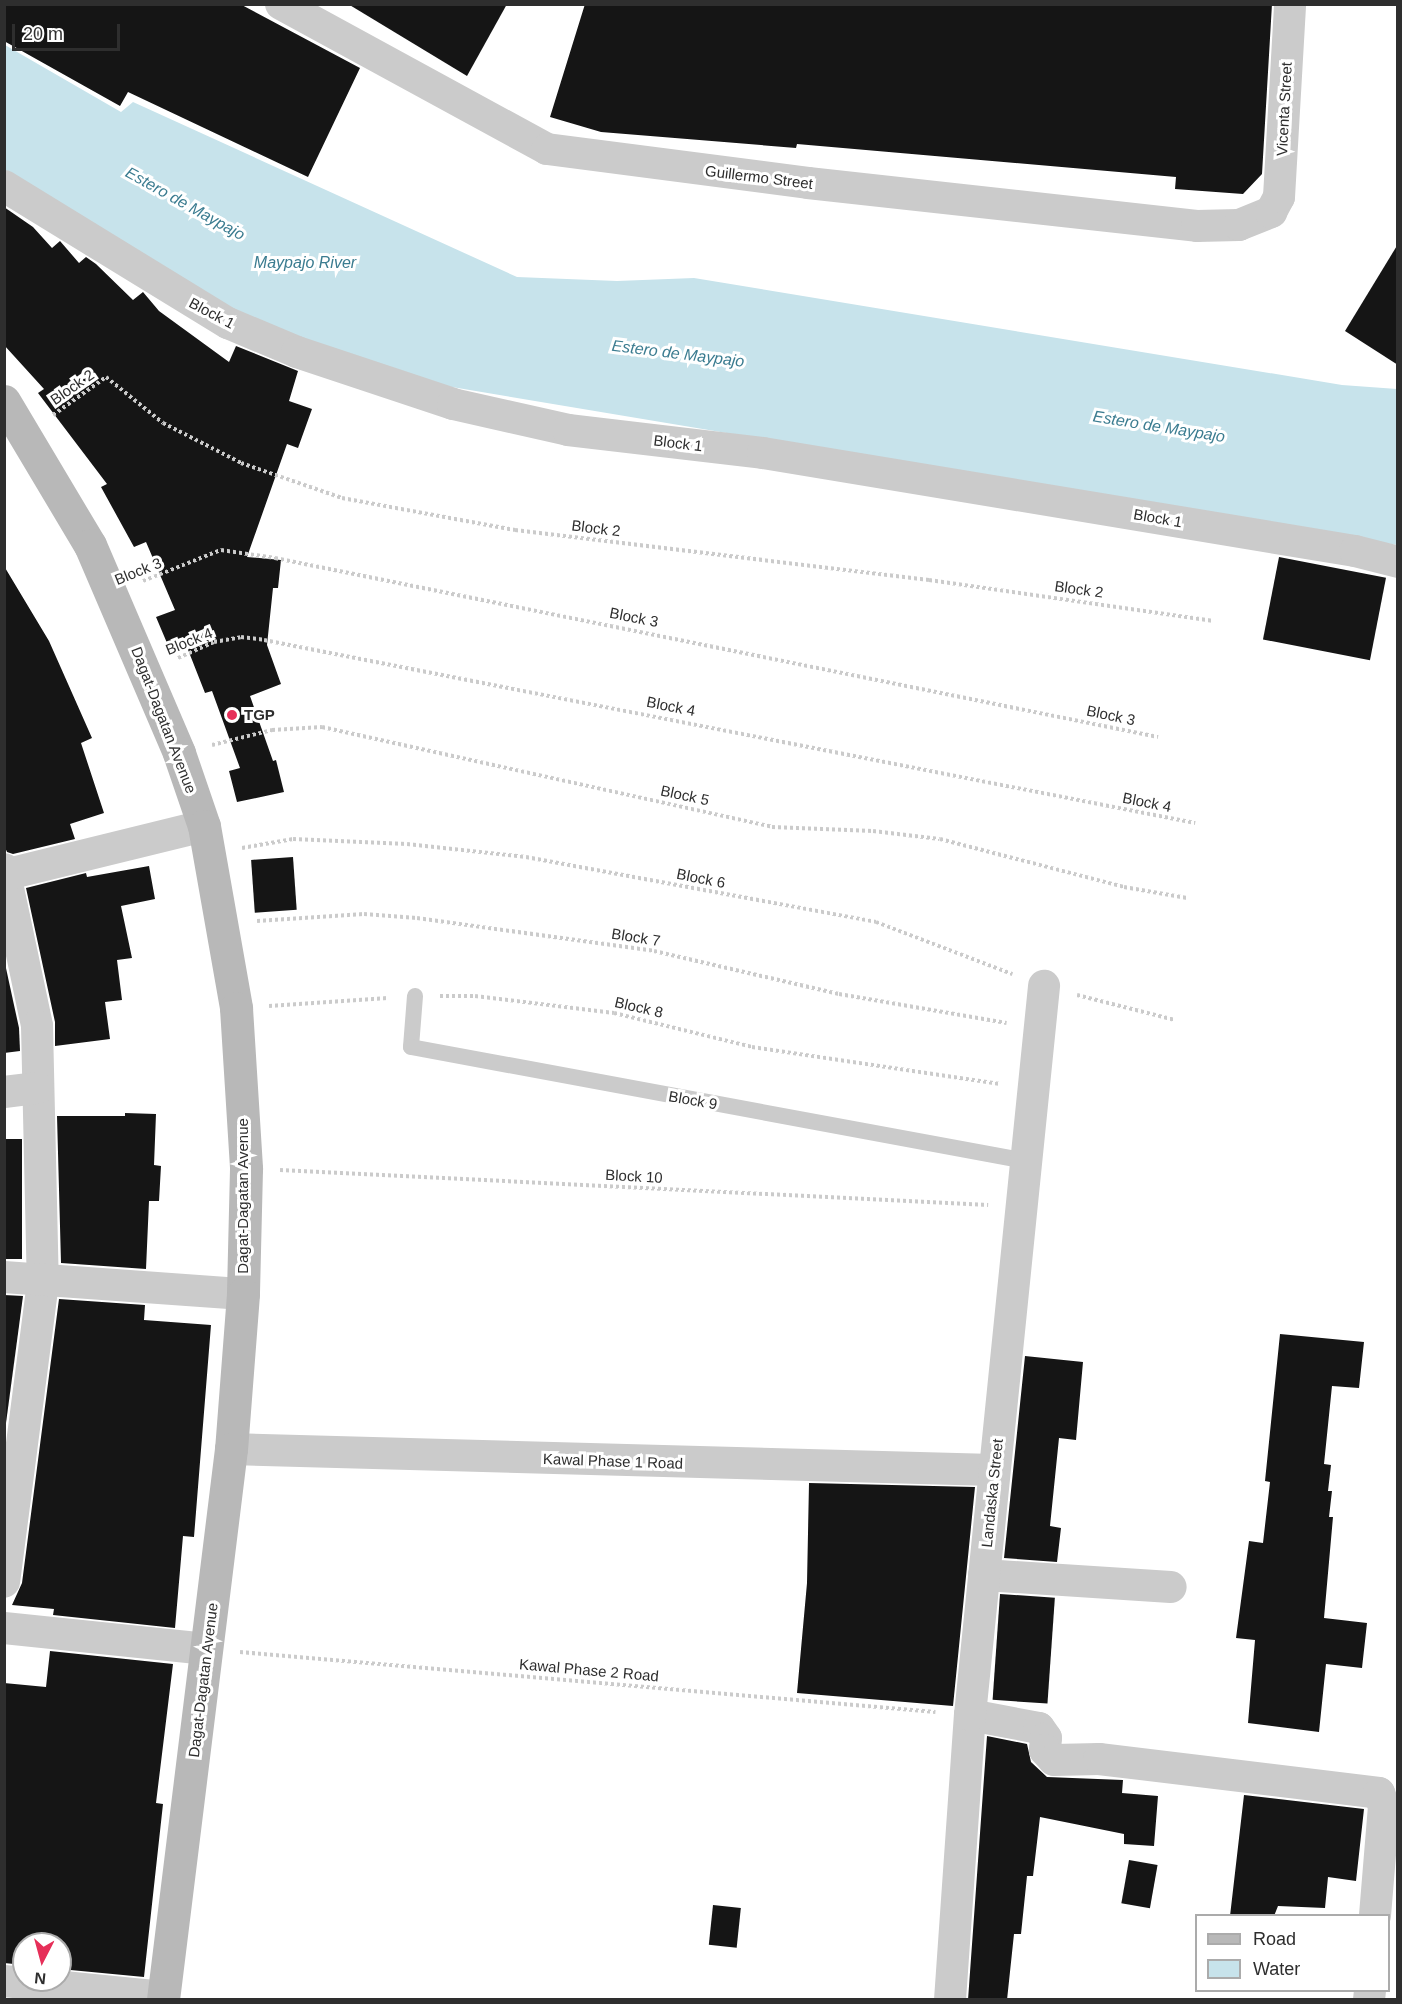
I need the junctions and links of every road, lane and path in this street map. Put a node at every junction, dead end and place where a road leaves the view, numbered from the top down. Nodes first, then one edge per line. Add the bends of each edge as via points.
1 (281, 4) edge
2 (1290, 4) edge
3 (4, 186) edge
4 (1271, 212) joint
5 (4, 401) edge
6 (26, 434) junction
7 (1398, 562) edge
8 (112, 594) junction
9 (1212, 621) dead end
10 (147, 672) junction
11 (1158, 736) dead end
12 (179, 753) junction
13 (1195, 823) dead end
14 (207, 840) junction
15 (5, 873) edge
16 (1187, 898) dead end
17 (223, 923) junction
18 (1044, 986) junction
19 (415, 996) junction
20 (236, 1008) junction
21 (1175, 1020) dead end
22 (1039, 1029) junction
23 (38, 1088) junction
24 (1033, 1089) junction
25 (4, 1092) edge
26 (1026, 1161) junction
27 (246, 1168) junction
28 (1021, 1207) junction
29 (4, 1277) edge
30 (43, 1282) junction
31 (243, 1294) junction
32 (231, 1449) junction
33 (994, 1470) junction
34 (984, 1575) junction
35 (4, 1581) edge
36 (1171, 1587) dead end
37 (4, 1628) edge
38 (207, 1649) junction
39 (970, 1715) junction
40 (1375, 1914) edge
41 (4, 1981) edge
42 (163, 1998) edge
43 (950, 2000) edge

1 - 4 street, Guillermo Street via 547,149 808,183 1197,226 1239,225
2 - 4 street, Vicenta Street via 1279,197
3 - 7 street, Block 1 via 228,323 297,352 453,404 568,430 763,453 1355,551
5 - 6 street, Dagat-Dagatan Avenue
6 - 8 street, Dagat-Dagatan Avenue via 90,545
6 - 9 path, Block 2 via 106,377 163,423 241,463 342,498 515,530 929,580
8 - 10 street, Dagat-Dagatan Avenue
8 - 11 path, Block 3 via 221,550 741,649
10 - 12 street, Dagat-Dagatan Avenue
10 - 13 path, Block 4 via 214,642 241,637 264,640
12 - 14 street, Dagat-Dagatan Avenue
12 - 16 path, Block 5 via 272,730 322,727 772,827 873,831 940,839 1124,887
14 - 15 street
14 - 17 street, Dagat-Dagatan Avenue
14 - 18 path, Block 6 via 407,844 526,857 876,922
15 - 23 street via 37,1026
17 - 20 street, Dagat-Dagatan Avenue
17 - 22 path, Block 7 via 364,914 429,920 654,951 839,994
18 - 21 path, Block 6
18 - 22 street, Landaska Street
19 - 20 path, Block 8
19 - 24 path, Block 8 via 475,996 614,1012 753,1047
19 - 26 lane, Block 9 via 411,1047
20 - 27 street, Dagat-Dagatan Avenue
22 - 24 street, Landaska Street
23 - 25 street
23 - 30 street
24 - 26 street, Landaska Street
26 - 28 street, Landaska Street
27 - 28 path, Block 10
27 - 31 street, Dagat-Dagatan Avenue
28 - 33 street, Landaska Street
29 - 30 street
30 - 31 street
30 - 35 street
31 - 32 street, Dagat-Dagatan Avenue
32 - 33 street, Kawal Phase 1 Road
32 - 38 street, Dagat-Dagatan Avenue
33 - 34 street, Landaska Street
34 - 36 street
34 - 39 street, Landaska Street
37 - 38 street
38 - 39 path, Kawal Phase 2 Road
38 - 42 street, Dagat-Dagatan Avenue
39 - 40 street via 1040,1728 1046,1738 1045,1749 1054,1760 1099,1759 1379,1793 1384,1806
39 - 43 street, Landaska Street
41 - 42 street

